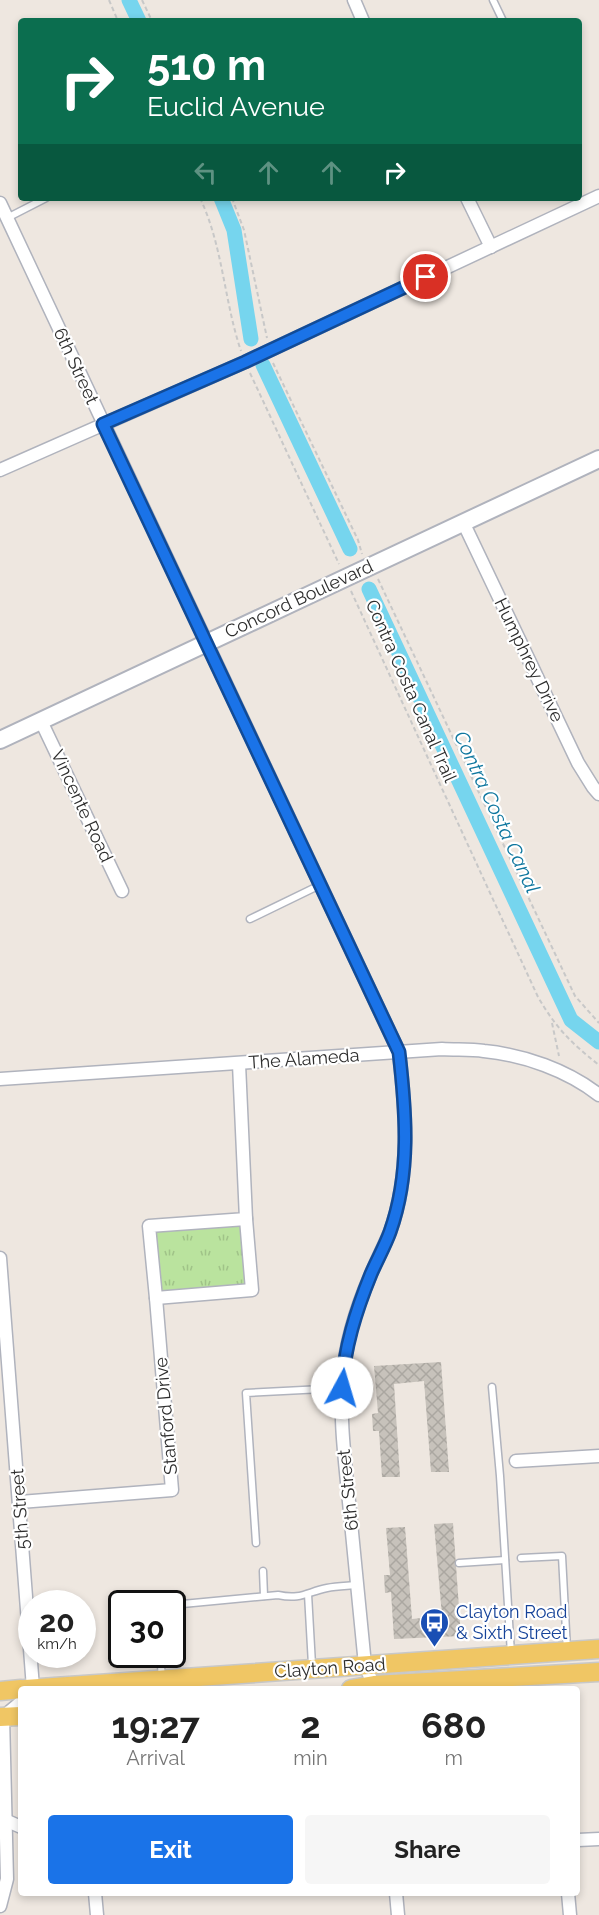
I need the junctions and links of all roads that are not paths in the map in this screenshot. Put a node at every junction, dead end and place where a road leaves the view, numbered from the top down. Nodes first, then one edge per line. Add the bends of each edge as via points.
1 (354, 0) edge
2 (493, 0) edge
3 (362, 18) edge
4 (502, 18) edge
5 (599, 196) edge
6 (40, 201) edge
7 (468, 201) edge
8 (0, 202) edge
9 (7, 218) junction
10 (491, 247) junction
11 (103, 424) junction
12 (599, 459) edge
13 (0, 470) edge
14 (464, 524) junction
15 (207, 642) junction
16 (41, 721) junction
17 (0, 740) edge
18 (599, 794) edge
19 (321, 885) junction
20 (122, 891) dead end
21 (250, 920) dead end
22 (399, 1052) junction
23 (239, 1064) junction
24 (0, 1079) edge
25 (599, 1095) edge
26 (246, 1219) junction
27 (0, 1258) edge
28 (156, 1298) junction
29 (492, 1387) dead end
30 (342, 1388) junction
31 (599, 1456) edge
32 (516, 1461) dead end
33 (20, 1502) junction
34 (256, 1543) dead end
35 (521, 1558) dead end
36 (505, 1560) junction
37 (459, 1563) dead end
38 (263, 1570) dead end
39 (357, 1585) junction
40 (308, 1594) junction
41 (264, 1596) junction
42 (186, 1604) edge
43 (599, 1648) edge
44 (567, 1651) junction
45 (511, 1655) junction
46 (365, 1665) junction
47 (161, 1668) edge
48 (312, 1669) junction
49 (599, 1672) edge
50 (162, 1679) junction
51 (549, 1682) edge
52 (33, 1686) edge
53 (111, 1686) edge
54 (374, 1686) edge
55 (409, 1686) edge
56 (18, 1689) edge
57 (0, 1691) edge
58 (18, 1705) edge
59 (6, 1717) edge
60 (2, 1791) edge
61 (5, 1820) junction
62 (18, 1826) edge
63 (599, 1839) edge
64 (580, 1840) edge
65 (3, 1845) edge
66 (95, 1896) edge
67 (396, 1896) edge
68 (568, 1896) edge
69 (0, 1906) edge
70 (97, 1915) edge
71 (398, 1915) edge
72 (570, 1915) edge

1 - 3 street
2 - 4 lane
5 - 10 street
6 - 9 lane
7 - 10 street
8 - 9 street, 6th Street
9 - 11 street, 6th Street
10 - 11 street
11 - 13 street
11 - 15 street, 6th Street
12 - 14 street, Concord Boulevard
14 - 15 street, Concord Boulevard
14 - 18 street, Humphrey Drive via 579,763
15 - 16 street, Concord Boulevard
15 - 19 street, 6th Street
16 - 17 street, Concord Boulevard
16 - 20 street, Vincente Road
19 - 21 lane
19 - 22 street, 6th Street
22 - 23 street, The Alameda
22 - 25 street, The Alameda via 484,1051 547,1065
22 - 30 street, 6th Street via 406,1145 401,1185 390,1232 358,1306
23 - 24 street, The Alameda
23 - 26 street
26 - 28 street via 252,1290
26 - 28 street, Stanford Drive via 148,1226
27 - 33 street, 5th Street
28 - 33 street, Stanford Drive via 172,1490
29 - 36 lane
30 - 34 lane via 246,1393
30 - 39 street, 6th Street via 343,1442
31 - 32 street
33 - 52 street, 5th Street
35 - 44 lane via 562,1556
36 - 37 lane
36 - 45 lane
38 - 41 lane
39 - 40 lane via 327,1587
39 - 46 street, 6th Street
40 - 41 lane
40 - 48 lane
41 - 42 lane
43 - 44 main road, Clayton Road
44 - 45 main road, Clayton Road
45 - 46 main road, Clayton Road
46 - 48 main road, Clayton Road
46 - 54 street, 6th Street
47 - 50 lane
48 - 50 main road, Clayton Road
49 - 51 main road, Clayton Road
50 - 53 main road, Clayton Road
51 - 55 main road, Clayton Road
56 - 57 main road, Clayton Road
58 - 59 street
59 - 60 street
60 - 61 street
61 - 62 street
61 - 65 street
63 - 64 street
65 - 69 street via 7,1879
66 - 70 street
67 - 71 street
68 - 72 street

